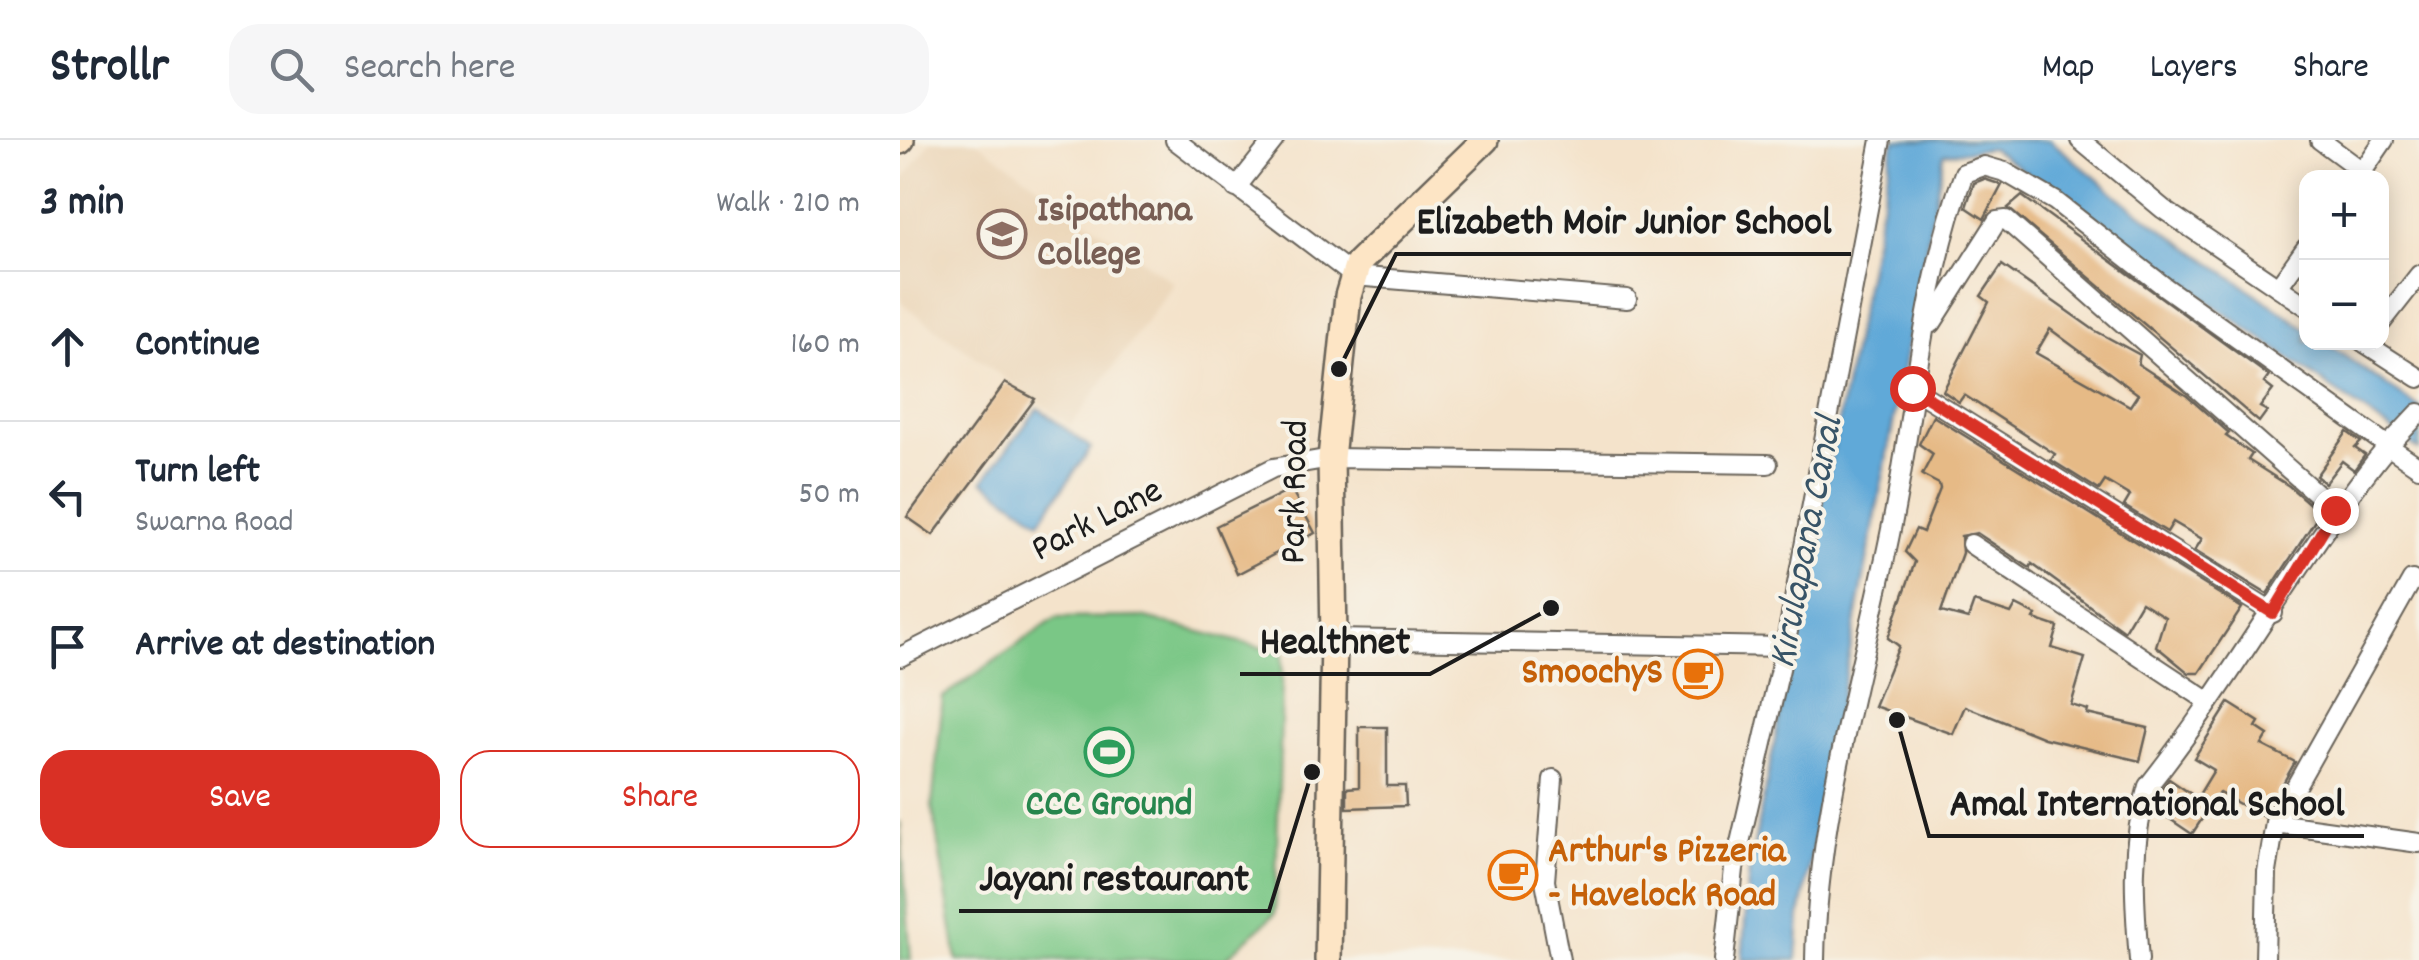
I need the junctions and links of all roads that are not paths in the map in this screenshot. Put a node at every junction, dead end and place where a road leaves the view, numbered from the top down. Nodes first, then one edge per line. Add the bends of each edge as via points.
1 (1175, 140) edge
2 (1274, 140) edge
3 (1485, 140) edge
4 (1880, 140) edge
5 (2080, 140) edge
6 (2320, 140) edge
7 (2384, 140) edge
8 (2355, 170) edge
9 (2363, 170) edge
10 (1236, 188) junction
11 (2299, 258) edge
12 (1354, 276) junction
13 (2419, 276) edge
14 (2278, 288) junction
15 (1627, 299) dead end
16 (2299, 302) edge
17 (2389, 313) edge
18 (1924, 336) junction
19 (2375, 350) edge
20 (2419, 378) edge
21 (1912, 388) junction
22 (2419, 413) edge
23 (2388, 446) junction
24 (1331, 458) junction
25 (1768, 464) dead end
26 (2419, 467) edge
27 (2335, 510) junction
28 (1971, 544) dead end
29 (2412, 580) dead end
30 (2273, 613) junction
31 (1334, 638) junction
32 (1786, 647) junction
33 (900, 658) edge
34 (2208, 701) junction
35 (1553, 779) dead end
36 (2275, 823) junction
37 (2419, 843) edge
38 (1328, 960) edge
39 (1560, 960) edge
40 (1724, 960) edge
41 (1816, 960) edge
42 (2139, 960) edge
43 (2264, 960) edge

1 - 10 street
2 - 10 street
3 - 12 main road, Park Road via 1358,264
4 - 32 street
5 - 14 street via 2163,209
6 - 8 street
7 - 9 street
10 - 12 street
11 - 14 street
12 - 15 street
12 - 24 main road, Park Road
13 - 17 street
14 - 16 street
18 - 21 street
18 - 23 street via 1950,208 1964,173 1984,166 2055,200
18 - 27 street via 1997,221 2006,220
19 - 20 street
21 - 30 street
21 - 41 street via 1896,507 1841,760 1816,919
22 - 23 street
23 - 26 street
23 - 27 street
24 - 25 street, Park Lane
24 - 31 main road, Park Road
24 - 33 street, Park Lane via 1273,468
27 - 30 street
28 - 34 street
29 - 36 street
30 - 34 street
31 - 32 street
31 - 38 main road, Park Road
32 - 40 street via 1734,869
34 - 42 street via 2148,786 2138,817 2132,883
35 - 39 street via 1546,881
36 - 37 street
36 - 43 street

